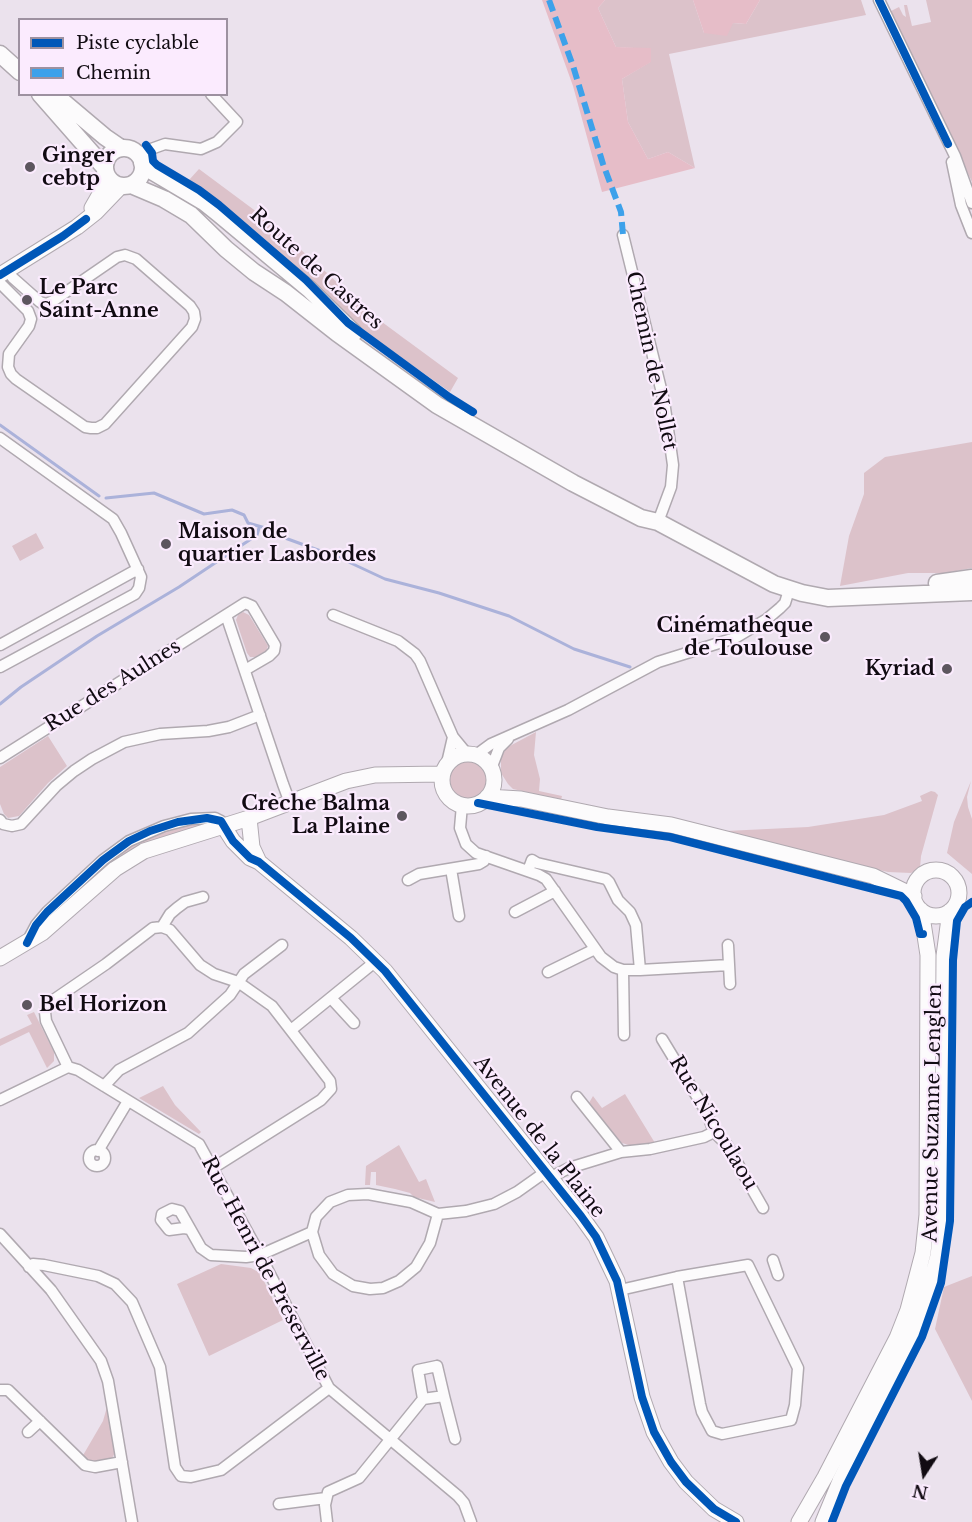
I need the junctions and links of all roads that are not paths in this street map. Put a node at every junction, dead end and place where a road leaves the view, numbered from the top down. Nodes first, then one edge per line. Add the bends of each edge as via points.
1 (879, 0) edge
2 (0, 42) edge
3 (0, 54) edge
4 (18, 56) edge
5 (18, 70) edge
6 (42, 96) edge
7 (56, 96) edge
8 (213, 96) edge
9 (134, 155) junction
10 (105, 170) junction
11 (126, 185) junction
12 (968, 203) edge
13 (86, 219) junction
14 (972, 233) edge
15 (623, 234) dead end
16 (2, 274) edge
17 (0, 438) edge
18 (658, 522) junction
19 (138, 569) junction
20 (972, 578) edge
21 (789, 590) junction
22 (972, 592) edge
23 (843, 598) junction
24 (226, 615) junction
25 (333, 615) dead end
26 (0, 645) edge
27 (0, 667) edge
28 (245, 670) junction
29 (260, 715) junction
30 (510, 736) junction
31 (453, 737) junction
32 (471, 754) junction
33 (0, 758) edge
34 (444, 775) junction
35 (493, 775) junction
36 (487, 797) junction
37 (521, 799) junction
38 (290, 803) junction
39 (462, 805) junction
40 (249, 818) junction
41 (0, 820) edge
42 (224, 827) junction
43 (486, 856) junction
44 (259, 862) junction
45 (451, 869) junction
46 (528, 871) junction
47 (920, 877) junction
48 (955, 879) junction
49 (408, 880) dead end
50 (894, 881) junction
51 (972, 882) edge
52 (555, 891) junction
53 (972, 894) edge
54 (914, 896) junction
55 (203, 897) dead end
56 (953, 907) junction
57 (921, 910) junction
58 (515, 912) dead end
59 (459, 916) dead end
60 (162, 927) junction
61 (27, 943) junction
62 (282, 945) dead end
63 (728, 945) dead end
64 (595, 949) junction
65 (0, 958) edge
66 (376, 962) junction
67 (729, 965) junction
68 (623, 970) junction
69 (640, 970) junction
70 (548, 972) dead end
71 (238, 982) junction
72 (730, 984) dead end
73 (331, 998) junction
74 (354, 1023) dead end
75 (291, 1030) junction
76 (624, 1035) dead end
77 (662, 1039) dead end
78 (68, 1067) junction
79 (104, 1086) junction
80 (577, 1097) dead end
81 (0, 1100) edge
82 (128, 1101) junction
83 (714, 1132) junction
84 (621, 1152) junction
85 (101, 1154) dead end
86 (213, 1168) junction
87 (548, 1175) junction
88 (762, 1208) dead end
89 (438, 1214) junction
90 (190, 1229) dead end
91 (312, 1232) junction
92 (0, 1234) edge
93 (260, 1255) junction
94 (773, 1260) dead end
95 (29, 1267) junction
96 (58, 1269) junction
97 (778, 1275) dead end
98 (677, 1277) junction
99 (40, 1279) junction
100 (620, 1290) junction
101 (328, 1389) junction
102 (0, 1390) edge
103 (444, 1396) junction
104 (423, 1399) junction
105 (40, 1420) junction
106 (28, 1432) dead end
107 (455, 1439) dead end
108 (389, 1440) junction
109 (122, 1462) junction
110 (326, 1498) junction
111 (279, 1504) dead end
112 (132, 1522) edge
113 (327, 1522) edge
114 (471, 1522) edge
115 (736, 1522) edge
116 (799, 1522) edge
117 (823, 1522) edge

1 - 12 street via 960,167
2 - 4 main road
3 - 5 main road
6 - 10 main road
7 - 9 main road, Route de Castres via 105,137
8 - 9 street via 237,122 217,142 201,149 165,144
9 - 10 main road via 109,154
9 - 11 main road via 140,177
9 - 18 main road, Route de Castres via 150,170 219,214 309,289 348,329 435,393 647,510
10 - 11 main road via 113,183
10 - 13 street via 100,194
11 - 13 street
11 - 18 main road, Route de Castres via 164,199 191,215 254,272 437,405 609,502
12 - 14 street
13 - 16 street
15 - 18 street, Chemin de Nollet via 664,401 673,465
16 - 16 street via 32,319 9,354 12,374 91,428 105,424 195,319 190,306 136,259 125,255 46,304
17 - 19 street via 113,519
18 - 21 main road, Route de Castres
19 - 26 street
19 - 27 street via 140,581 135,594
20 - 23 main road, Route de Castres via 889,586
21 - 23 main road, Route de Castres
21 - 30 street via 785,603 751,630 658,662
22 - 23 main road, Route de Castres
24 - 28 street
24 - 28 street, Rue des Aulnes via 243,603 250,604 274,641 272,654
24 - 33 street, Rue des Aulnes
25 - 31 street via 398,641 415,654
28 - 29 street
29 - 38 street
29 - 41 street via 215,730 160,734 124,742 74,771 21,824 12,826
30 - 32 street
30 - 35 street via 499,748
31 - 32 street
31 - 34 street
32 - 34 street via 458,755
32 - 35 street via 486,761
34 - 38 street via 363,777
34 - 39 street via 450,799
35 - 36 street
35 - 37 street
36 - 37 street
36 - 39 street via 474,805
37 - 50 street via 588,814 671,825
38 - 40 street
39 - 43 street via 462,837 470,849
40 - 42 street
40 - 44 street via 252,848
42 - 44 street, Avenue de la Plaine via 233,841
42 - 61 street via 164,843 129,859
42 - 61 street via 221,821 207,818 164,826 114,851 47,912
43 - 45 street via 478,864
43 - 46 street
44 - 66 street, Avenue de la Plaine
45 - 49 street via 419,874
45 - 59 street
46 - 52 street via 546,879
46 - 69 street via 532,860 606,879 636,925
47 - 48 street via 939,870
47 - 50 street
47 - 54 street
48 - 51 street
48 - 56 street via 959,890
50 - 54 street
52 - 58 street
52 - 64 street
53 - 56 street
54 - 57 street
55 - 60 street via 185,902
56 - 57 street via 936,915
56 - 117 street, Avenue Suzanne Lenglen via 944,956 942,1222 938,1256 911,1342
57 - 116 street, Avenue Suzanne Lenglen via 928,955 927,1215 923,1253 897,1338
60 - 71 street via 170,930 200,966
60 - 78 street via 153,928 49,1003 46,1021
61 - 65 street
62 - 71 street
63 - 67 street
64 - 68 street via 607,963
64 - 70 street
66 - 73 street
66 - 87 street, Avenue de la Plaine
67 - 69 street
67 - 72 street
68 - 69 street
68 - 76 street
71 - 75 street via 272,1006
71 - 79 street via 230,995 188,1034 119,1070
73 - 74 street
73 - 75 street
75 - 86 street via 330,1081 331,1089 321,1100
77 - 83 street, Rue Nicoulaou via 707,1113
78 - 79 street, Rue Henri de Préserville
78 - 81 street
79 - 82 street, Rue Henri de Préserville
80 - 84 street
82 - 85 street via 119,1126
82 - 86 street, Rue Henri de Préserville via 199,1144
83 - 84 street via 650,1149
83 - 88 street, Rue Nicoulaou via 727,1145
84 - 87 street
86 - 93 street, Rue Henri de Préserville
87 - 89 street via 541,1175 494,1203
87 - 100 street, Avenue de la Plaine via 596,1237
89 - 91 street via 396,1198 348,1195 325,1206
89 - 91 street via 422,1259 405,1277 383,1288 360,1288 339,1279 322,1262
90 - 93 street via 201,1248 211,1255
91 - 93 street
92 - 95 street
93 - 101 street, Rue Henri de Préserville
94 - 97 street
95 - 96 street via 38,1264
95 - 99 street
96 - 99 street
96 - 101 street via 107,1280 132,1302 160,1367 175,1467 181,1476 221,1470
98 - 98 street via 748,1265 798,1368 791,1420 722,1434 712,1431 702,1412
98 - 100 street
99 - 109 street via 101,1361
100 - 115 street, Avenue de la Plaine via 642,1397 654,1432 686,1482 714,1509
101 - 108 street, Rue Henri de Préserville
102 - 105 street via 8,1390
103 - 104 street
103 - 104 street via 437,1366 418,1370
103 - 107 street
104 - 108 street
105 - 106 street
105 - 109 street via 85,1465
108 - 110 street via 359,1478 328,1492
108 - 114 street, Rue Henri de Préserville via 458,1496
109 - 112 street
110 - 111 street
110 - 113 street

